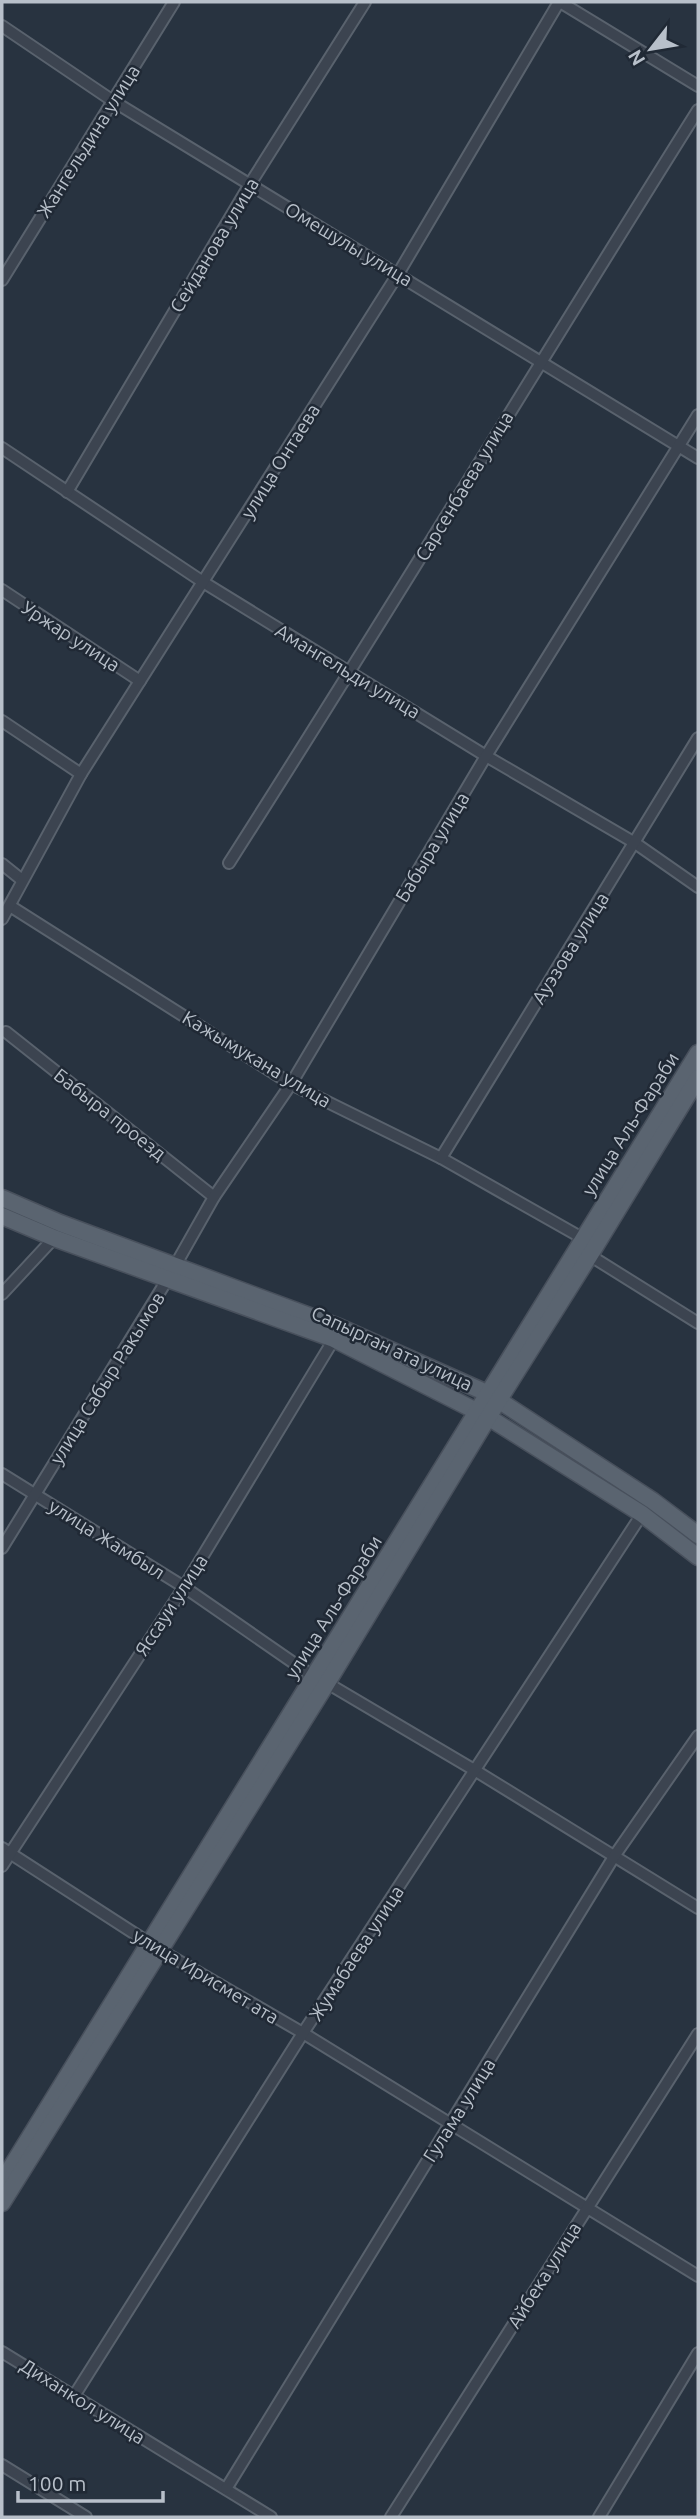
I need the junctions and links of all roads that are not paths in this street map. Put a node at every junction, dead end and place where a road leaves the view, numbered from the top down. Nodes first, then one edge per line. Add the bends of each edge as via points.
1 (174, 2) edge
2 (365, 2) edge
3 (559, 2) edge
4 (2, 26) edge
5 (698, 86) edge
6 (113, 101) junction
7 (698, 110) edge
8 (250, 184) junction
9 (398, 274) junction
10 (2, 280) edge
11 (540, 361) junction
12 (698, 415) edge
13 (678, 446) junction
14 (2, 448) edge
15 (698, 458) edge
16 (67, 492) junction
17 (203, 582) junction
18 (2, 590) edge
19 (351, 673) junction
20 (140, 681) junction
21 (2, 721) edge
22 (698, 738) edge
23 (486, 756) junction
24 (81, 774) junction
25 (635, 843) junction
26 (229, 863) dead end
27 (2, 864) edge
28 (22, 880) junction
29 (698, 887) edge
30 (10, 906) junction
31 (2, 919) edge
32 (6, 1032) dead end
33 (698, 1054) edge
34 (698, 1078) edge
35 (291, 1084) junction
36 (441, 1158) junction
37 (214, 1197) junction
38 (2, 1198) edge
39 (2, 1216) edge
40 (54, 1238) junction
41 (584, 1247) junction
42 (175, 1265) junction
43 (167, 1280) junction
44 (2, 1294) edge
45 (698, 1323) edge
46 (334, 1339) junction
47 (493, 1398) junction
48 (483, 1414) junction
49 (2, 1474) edge
50 (35, 1494) junction
51 (642, 1514) junction
52 (698, 1535) edge
53 (2, 1548) edge
54 (698, 1557) edge
55 (184, 1587) junction
56 (321, 1680) junction
57 (698, 1736) edge
58 (476, 1770) junction
59 (6, 1851) edge
60 (615, 1855) junction
61 (2, 1866) edge
62 (698, 1908) edge
63 (155, 1947) junction
64 (303, 2033) junction
65 (698, 2034) edge
66 (451, 2123) junction
67 (2, 2182) edge
68 (2, 2203) edge
69 (587, 2207) junction
70 (698, 2276) edge
71 (2, 2352) edge
72 (698, 2353) edge
73 (74, 2396) junction
74 (2, 2465) edge
75 (226, 2489) junction
76 (86, 2517) edge
77 (271, 2517) edge
78 (391, 2517) edge
79 (599, 2517) edge

1 - 6 street, Жангельдина улица
2 - 8 street, Сейданова улица
3 - 5 street
3 - 9 street, улица Онтаева
4 - 6 street, Омешулы улица
6 - 8 street, Омешулы улица
6 - 10 street, Жангельдина улица
7 - 11 street, Сарсенбаева улица
8 - 9 street, Омешулы улица
8 - 16 street, Сейданова улица
9 - 11 street, Омешулы улица
9 - 17 street, улица Онтаева
11 - 13 street, Омешулы улица
11 - 19 street, Сарсенбаева улица
12 - 13 street, Бабыра улица
13 - 15 street, Омешулы улица
13 - 23 street, Бабыра улица
14 - 16 street, Амангельди улица
16 - 17 street, Амангельди улица
17 - 19 street, Амангельди улица
17 - 20 street, улица Онтаева
18 - 20 street, Уржар улица
19 - 23 street, Амангельди улица
19 - 26 street, Сарсенбаева улица
20 - 24 street, улица Онтаева
21 - 24 street
22 - 25 street, Ауэзова улица
23 - 25 street, Амангельди улица
23 - 35 street, Бабыра улица
24 - 28 street, улица Онтаева
25 - 29 street, Амангельди улица
25 - 36 street, Ауэзова улица
27 - 28 street
28 - 30 street, улица Онтаева
30 - 31 street, улица Онтаева
30 - 35 street, Кажымукана улица
32 - 37 street, Бабыра проезд
33 - 41 main road, улица Аль-Фараби
34 - 41 main road, улица Аль-Фараби
35 - 36 street, Кажымукана улица
35 - 37 street, Бабыра улица
36 - 41 street, Кажымукана улица
37 - 42 street, Бабыра улица
38 - 42 main road, Сапырган ата улица
39 - 40 main road, Сапырган ата улица
40 - 43 main road, Сапырган ата улица
40 - 44 street
41 - 45 street, Кажымукана улица
41 - 47 main road, улица Аль-Фараби
42 - 43 street, Бабыра улица
42 - 47 main road, Сапырган ата улица via 339,1327
43 - 46 main road, Сапырган ата улица
43 - 50 street, улица Сабыр Ракымов
46 - 48 main road, Сапырган ата улица
46 - 55 street, Яссауи улица
47 - 48 main road, улица Аль-Фараби
47 - 52 main road, Сапырган ата улица
48 - 51 main road, Сапырган ата улица
48 - 56 main road, улица Аль-Фараби
49 - 50 street, улица Жамбыл
50 - 53 street, улица Сабыр Ракымов
50 - 55 street, улица Жамбыл
51 - 54 main road, Сапырган ата улица
51 - 58 street, Жумабаева улица
55 - 56 street, улица Жамбыл
55 - 59 street, Яссауи улица
56 - 58 street, улица Жамбыл
56 - 63 main road, улица Аль-Фараби
57 - 60 street, Гулама улица
58 - 60 street, улица Жамбыл
58 - 64 street, Жумабаева улица
59 - 61 street, Яссауи улица
59 - 63 street, улица Ирисмет ата
60 - 62 street, улица Жамбыл
60 - 66 street, Гулама улица
63 - 64 street, улица Ирисмет ата
63 - 67 main road, улица Аль-Фараби
63 - 68 main road, улица Аль-Фараби
64 - 66 street, улица Ирисмет ата
64 - 73 street, Жумабаева улица
65 - 69 street, Айбека улица
66 - 69 street, улица Ирисмет ата
66 - 75 street, Гулама улица
69 - 70 street, улица Ирисмет ата
69 - 78 street, Айбека улица
71 - 73 street, Диханкол улица
72 - 79 street
73 - 75 street, Диханкол улица
74 - 76 street
75 - 77 street, Диханкол улица

